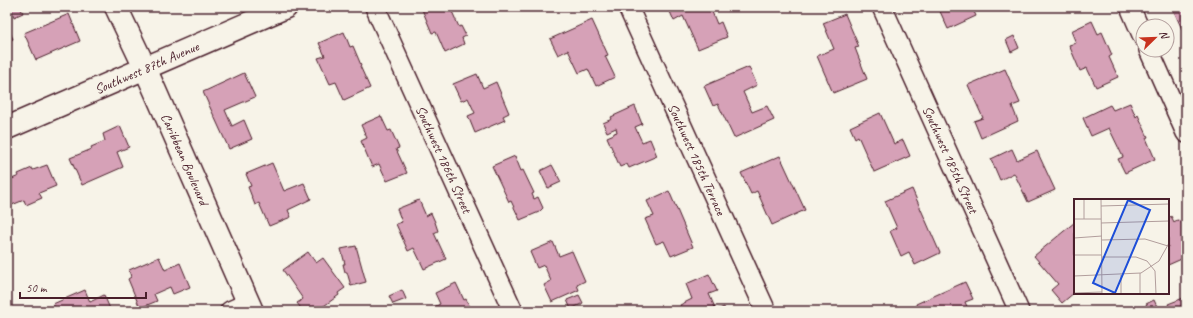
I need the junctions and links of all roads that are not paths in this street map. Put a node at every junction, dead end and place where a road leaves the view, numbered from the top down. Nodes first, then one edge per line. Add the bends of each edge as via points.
1 (116, 7) edge
2 (286, 7) edge
3 (375, 7) edge
4 (628, 7) edge
5 (882, 7) edge
6 (1130, 7) edge
7 (1135, 19) edge
8 (1153, 58) edge
9 (145, 68) junction
10 (7, 128) edge
11 (1186, 132) edge
12 (243, 308) edge
13 (513, 311) edge
14 (766, 311) edge
15 (1019, 311) edge

1 - 9 street, Caribbean Boulevard
2 - 9 street, Southwest 87th Avenue
3 - 13 street, Southwest 186th Street
4 - 14 street, Southwest 185th Terrace
5 - 15 street, Southwest 185th Street
6 - 7 street
8 - 11 street
9 - 10 street, Southwest 87th Avenue
9 - 12 street, Caribbean Boulevard

